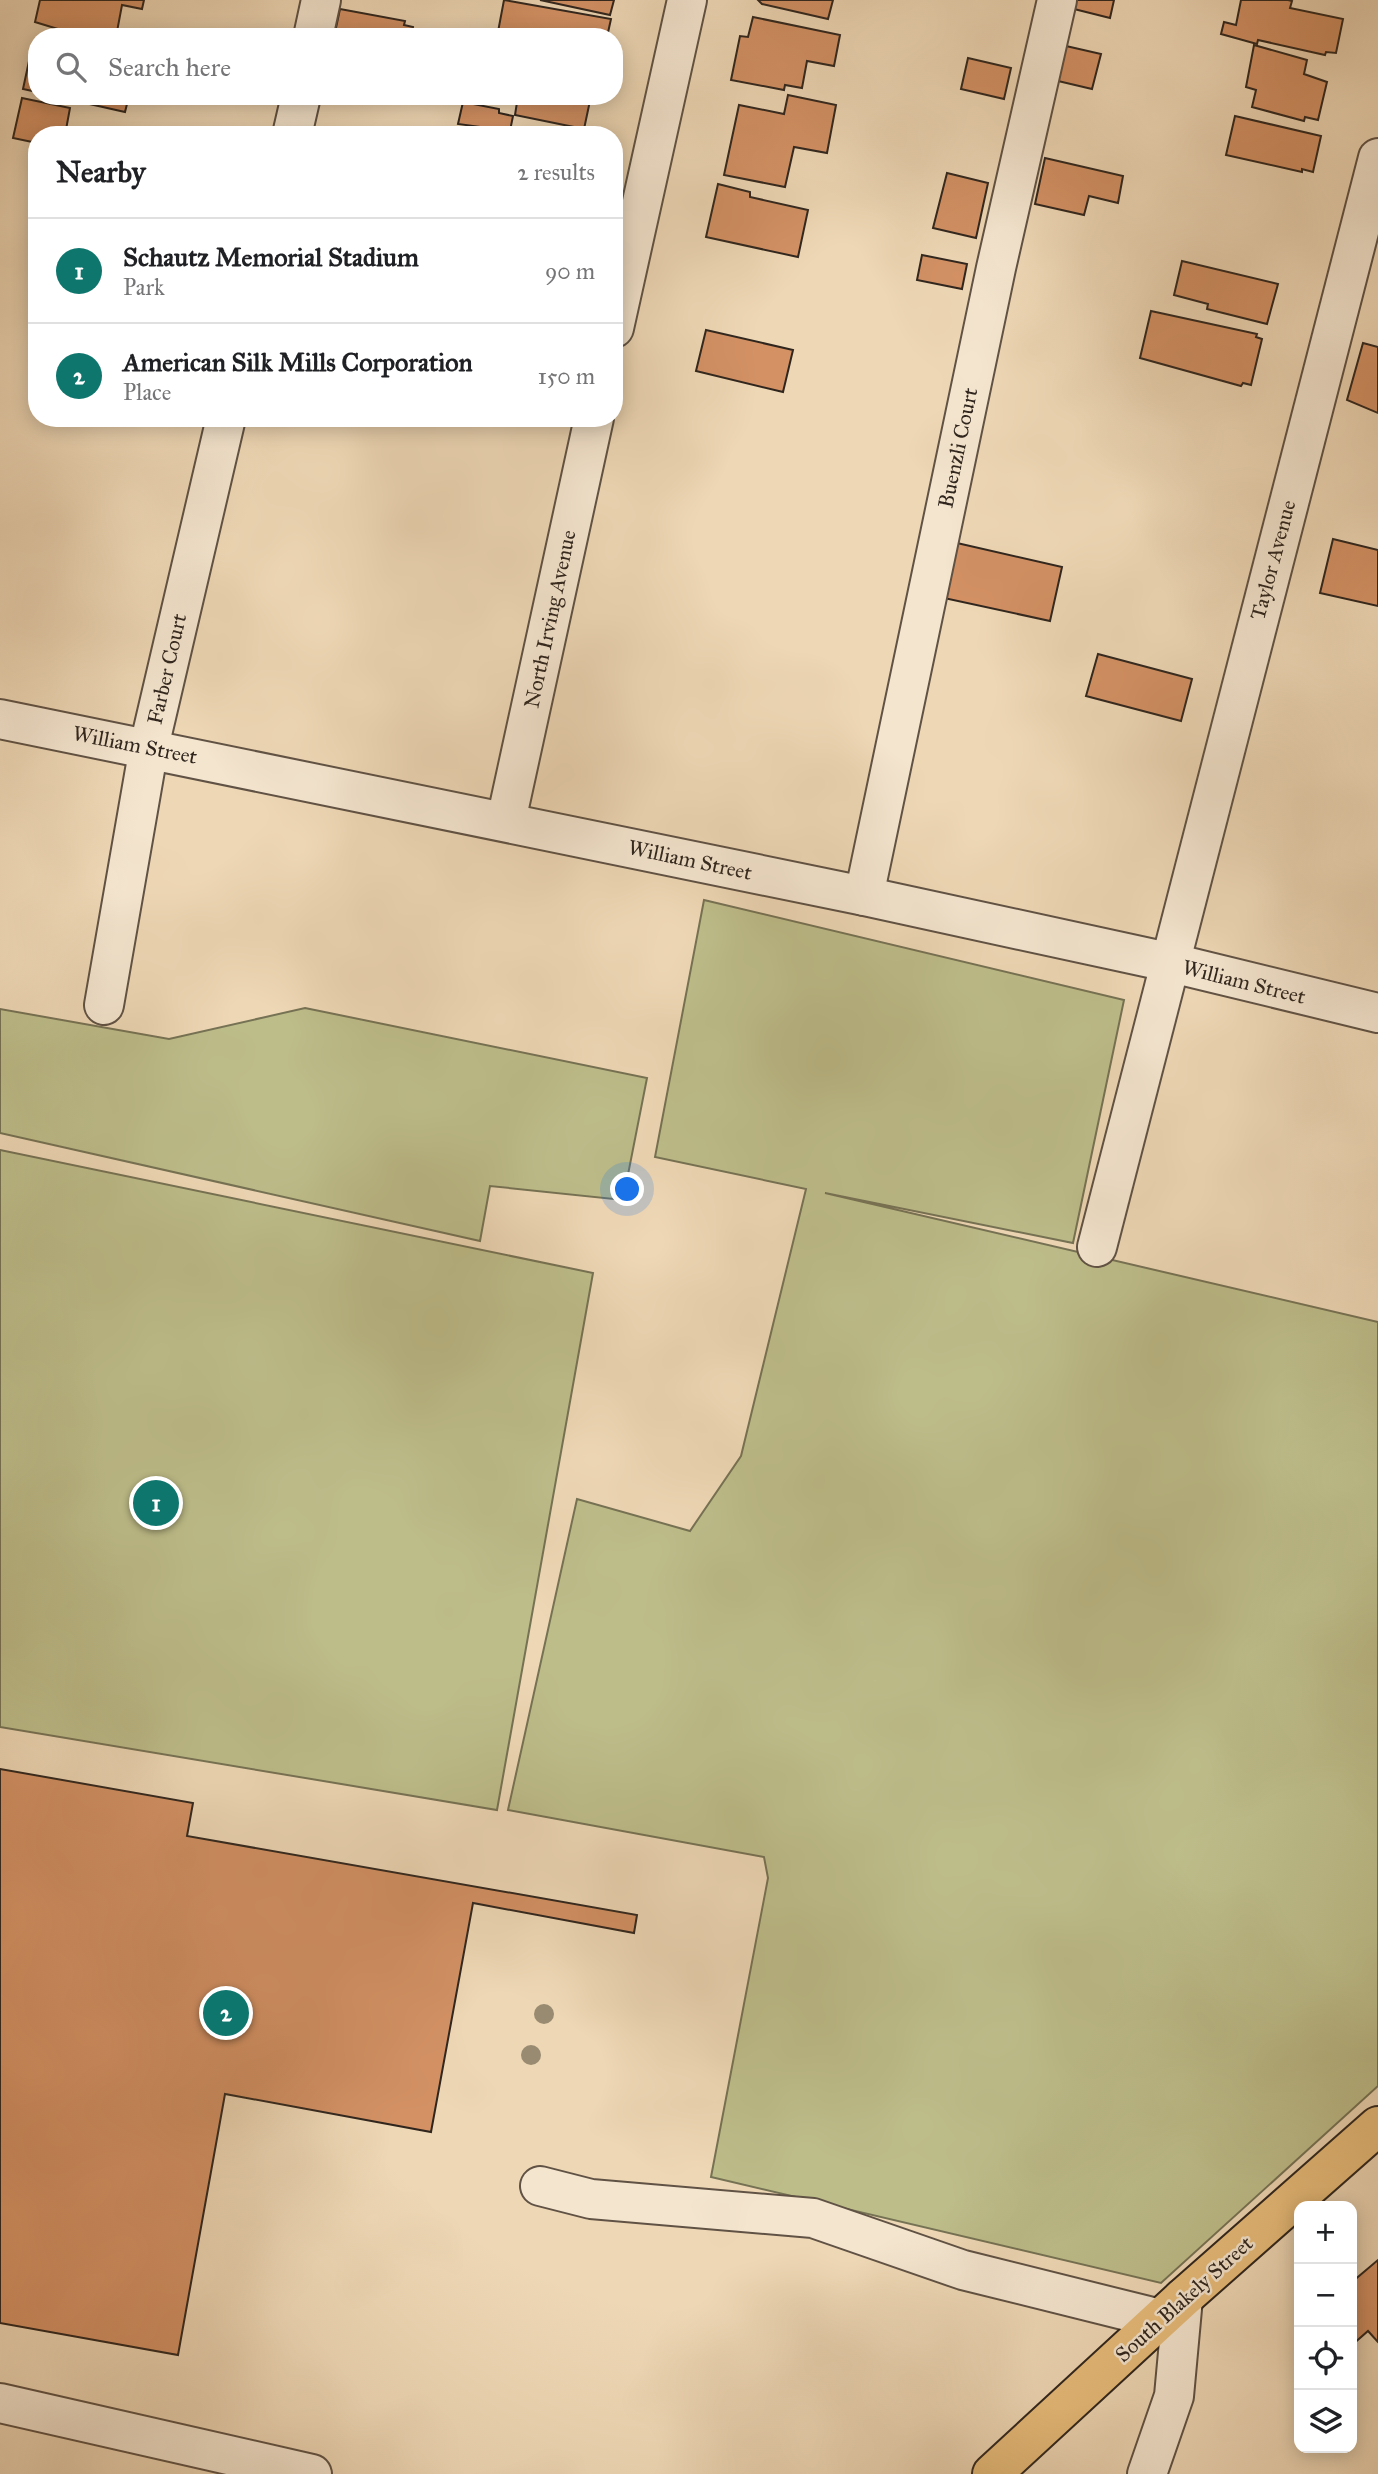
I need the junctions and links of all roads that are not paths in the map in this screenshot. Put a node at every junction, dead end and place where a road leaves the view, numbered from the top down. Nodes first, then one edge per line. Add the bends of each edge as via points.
1 (321, 0) edge
2 (687, 0) edge
3 (1057, 0) edge
4 (315, 28) edge
5 (298, 105) edge
6 (294, 126) edge
7 (1378, 158) edge
8 (623, 288) edge
9 (224, 427) edge
10 (592, 427) edge
11 (0, 719) edge
12 (149, 747) junction
13 (506, 821) junction
14 (864, 896) junction
15 (1168, 962) junction
16 (104, 1005) dead end
17 (1378, 1013) edge
18 (1097, 1247) dead end
19 (1378, 2126) edge
20 (540, 2186) dead end
21 (1171, 2309) junction
22 (0, 2403) edge
23 (312, 2474) edge
24 (992, 2474) edge
25 (1147, 2474) edge

1 - 4 street
2 - 8 street
3 - 14 street, Buenzli Court
5 - 6 street
7 - 15 street, Taylor Avenue
9 - 12 street, Farber Court
10 - 13 street, North Irving Avenue
11 - 12 street, William Street
12 - 13 street, William Street
12 - 16 street, Farber Court
13 - 14 street, William Street
14 - 15 street, William Street
15 - 17 street, William Street
15 - 18 street, Taylor Avenue
19 - 21 main road, South Blakely Street
20 - 21 street via 591,2199 813,2218 963,2270
21 - 24 main road, South Blakely Street
21 - 25 street via 1174,2396
22 - 23 street

